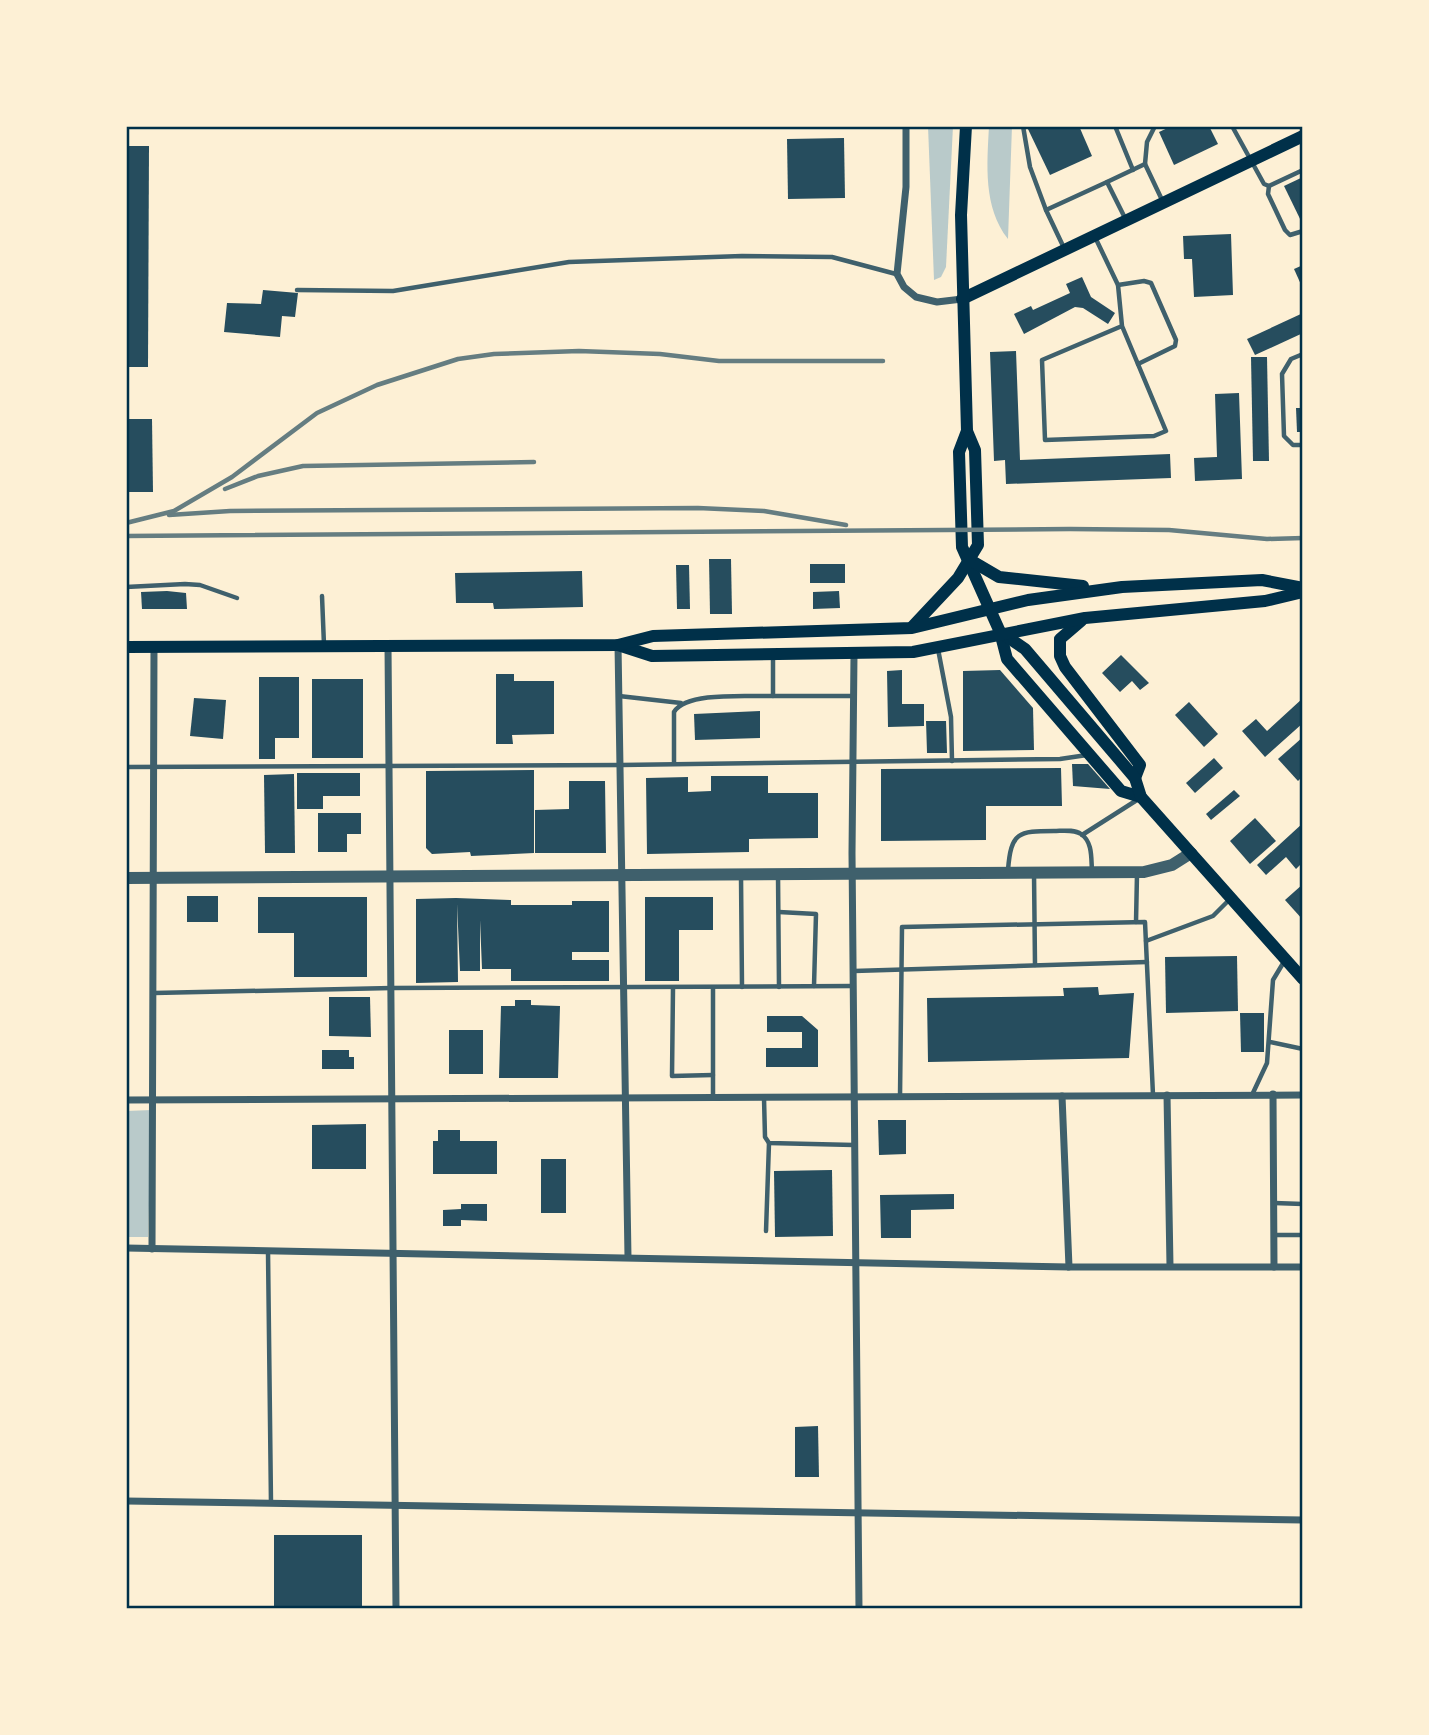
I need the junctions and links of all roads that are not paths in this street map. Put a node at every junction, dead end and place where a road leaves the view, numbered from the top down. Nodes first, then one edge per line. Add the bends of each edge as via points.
1 (906, 126) edge
2 (966, 126) edge
3 (1023, 126) edge
4 (1115, 126) edge
5 (1155, 126) edge
6 (1231, 126) edge
7 (1303, 136) edge
8 (1251, 161) junction
9 (1145, 164) junction
10 (1133, 170) junction
11 (1303, 170) edge
12 (1107, 181) junction
13 (1269, 186) junction
14 (1163, 203) junction
15 (1046, 210) junction
16 (1127, 220) junction
17 (1303, 231) edge
18 (1094, 236) junction
19 (1065, 250) junction
20 (897, 274) junction
21 (1118, 285) junction
22 (297, 290) dead end
23 (962, 299) junction
24 (1122, 326) junction
25 (1303, 354) edge
26 (1138, 364) junction
27 (1303, 445) edge
28 (970, 560) junction
29 (126, 587) edge
30 (1107, 588) junction
31 (1303, 590) edge
32 (322, 596) dead end
33 (237, 598) dead end
34 (987, 608) junction
35 (1085, 618) junction
36 (912, 628) junction
37 (1000, 632) junction
38 (388, 645) junction
39 (618, 645) junction
40 (324, 646) junction
41 (126, 647) edge
42 (154, 647) junction
43 (938, 649) junction
44 (773, 655) junction
45 (854, 655) junction
46 (619, 696) junction
47 (774, 696) junction
48 (854, 696) junction
49 (682, 703) junction
50 (1089, 755) junction
51 (952, 761) junction
52 (854, 763) junction
53 (674, 764) junction
54 (621, 765) junction
55 (126, 767) edge
56 (154, 767) junction
57 (390, 767) junction
58 (1135, 778) junction
59 (1141, 797) junction
60 (1082, 835) junction
61 (1191, 853) junction
62 (1008, 872) junction
63 (1034, 872) junction
64 (1092, 872) junction
65 (1138, 872) junction
66 (853, 873) junction
67 (741, 874) junction
68 (778, 874) junction
69 (622, 875) junction
70 (391, 876) junction
71 (154, 877) junction
72 (126, 878) edge
73 (1231, 898) junction
74 (779, 912) junction
75 (1136, 922) junction
76 (1035, 924) junction
77 (1146, 941) junction
78 (1286, 959) junction
79 (1147, 962) junction
80 (1035, 965) junction
81 (901, 970) junction
82 (854, 971) junction
83 (1303, 979) edge
84 (814, 986) junction
85 (854, 986) junction
86 (742, 987) junction
87 (779, 987) junction
88 (392, 988) junction
89 (673, 988) junction
90 (713, 988) junction
91 (624, 989) junction
92 (155, 993) junction
93 (1270, 1042) junction
94 (1303, 1049) edge
95 (713, 1075) junction
96 (1273, 1094) junction
97 (1153, 1095) junction
98 (1167, 1095) junction
99 (1251, 1095) junction
100 (1303, 1095) edge
101 (1062, 1096) junction
102 (713, 1098) junction
103 (764, 1098) junction
104 (855, 1098) junction
105 (900, 1098) junction
106 (624, 1099) junction
107 (126, 1100) edge
108 (154, 1100) junction
109 (393, 1100) junction
110 (769, 1143) junction
111 (855, 1145) junction
112 (1274, 1203) junction
113 (1303, 1204) edge
114 (766, 1231) dead end
115 (1274, 1235) junction
116 (1303, 1235) edge
117 (126, 1248) edge
118 (152, 1249) junction
119 (268, 1251) junction
120 (394, 1253) junction
121 (628, 1257) junction
122 (856, 1260) junction
123 (1170, 1266) junction
124 (1069, 1267) junction
125 (1274, 1267) junction
126 (1303, 1267) edge
127 (126, 1501) edge
128 (271, 1503) junction
129 (396, 1505) junction
130 (858, 1513) junction
131 (1303, 1520) edge
132 (396, 1609) edge
133 (859, 1609) edge

1 - 20 street via 906,187
2 - 23 main road
3 - 15 lane
4 - 10 lane
5 - 9 lane via 1147,142
6 - 8 lane
7 - 8 main road
8 - 13 lane
8 - 14 main road
9 - 10 lane
9 - 14 lane
10 - 12 lane
11 - 13 lane
12 - 15 lane
12 - 16 lane
13 - 17 lane via 1268,194 1285,230 1290,235
14 - 16 main road
15 - 19 lane
16 - 18 main road
18 - 19 main road
18 - 21 lane
19 - 23 main road
20 - 22 lane via 832,257 742,256 569,262 393,292
20 - 23 street via 916,297 937,302
21 - 24 lane
21 - 26 lane via 1151,283 1176,340 1175,346
23 - 28 main road via 967,431 959,452 962,547
24 - 26 lane
24 - 26 lane via 1042,360 1045,440 1154,436 1167,431
25 - 27 lane via 1291,359 1282,374 1284,436 1293,445
28 - 30 main road via 999,577
28 - 34 main road
28 - 36 main road
29 - 33 lane via 200,585
30 - 31 main road via 1262,580
30 - 34 main road
31 - 35 main road via 1265,601
32 - 40 lane
34 - 36 main road
34 - 37 main road
35 - 37 main road
35 - 58 main road via 1060,639 1060,656 1140,765
36 - 39 main road via 653,636
37 - 43 main road
37 - 50 main road via 1007,659
37 - 58 main road via 1025,649
38 - 39 main road
38 - 40 main road
38 - 57 street
39 - 44 main road via 652,656
39 - 46 street
40 - 42 main road
41 - 42 main road
42 - 56 street
43 - 45 main road
43 - 51 lane via 951,717
44 - 45 main road
44 - 47 lane
45 - 48 street
46 - 49 lane
46 - 54 street
47 - 48 lane
47 - 49 lane via 696,698
48 - 52 street
49 - 53 lane via 674,712
50 - 51 lane
50 - 59 main road via 1121,791
51 - 52 lane
52 - 53 lane
52 - 66 street
53 - 54 lane
54 - 57 lane
54 - 69 street
55 - 56 lane
56 - 57 lane
56 - 71 street
57 - 70 street
58 - 59 main road
59 - 60 lane
59 - 61 main road
60 - 62 lane via 1025,831 1010,847
60 - 64 lane via 1090,846
61 - 65 street via 1172,865
61 - 73 main road
62 - 63 street
62 - 66 street
63 - 64 street
63 - 76 lane
64 - 65 street
65 - 75 lane
66 - 68 street
66 - 82 street
67 - 68 street
67 - 69 street
67 - 86 lane
68 - 74 lane
69 - 70 street
69 - 91 street
70 - 71 street
70 - 88 street
71 - 72 street
71 - 92 street
73 - 77 lane via 1213,916
73 - 78 main road
74 - 84 lane via 816,914
74 - 87 lane
75 - 76 lane
75 - 77 lane via 1146,922
76 - 80 lane
76 - 81 lane via 902,927
77 - 79 lane
78 - 83 main road
78 - 93 lane via 1273,980
79 - 80 lane
79 - 97 lane
80 - 81 lane
81 - 82 lane
81 - 105 lane
82 - 85 street
84 - 85 lane
84 - 87 lane
85 - 104 street
86 - 87 lane
86 - 90 lane
88 - 91 lane
88 - 92 lane
88 - 109 street
89 - 90 lane
89 - 91 lane
89 - 95 lane via 672,1076
90 - 95 lane
91 - 106 street
92 - 108 street
93 - 94 lane
93 - 99 lane via 1267,1063
95 - 102 lane
96 - 99 street
96 - 100 street
96 - 112 street
97 - 98 street
97 - 101 street
98 - 99 street
98 - 123 street
101 - 105 street
101 - 124 street
102 - 103 street
102 - 106 street
103 - 104 street
103 - 110 lane
104 - 105 street
104 - 111 street
106 - 109 street
106 - 121 street
107 - 108 street
108 - 109 street
108 - 118 street
109 - 120 street
110 - 111 lane
110 - 114 lane
111 - 122 street
112 - 113 lane
112 - 115 street
115 - 116 lane
115 - 125 street
117 - 118 street
118 - 119 street
119 - 120 street
119 - 128 lane
120 - 121 street
120 - 129 street
121 - 122 street
122 - 124 street
122 - 130 street
123 - 124 street
123 - 125 street
125 - 126 street
127 - 128 street
128 - 129 street
129 - 130 street
129 - 132 street
130 - 131 street
130 - 133 street

